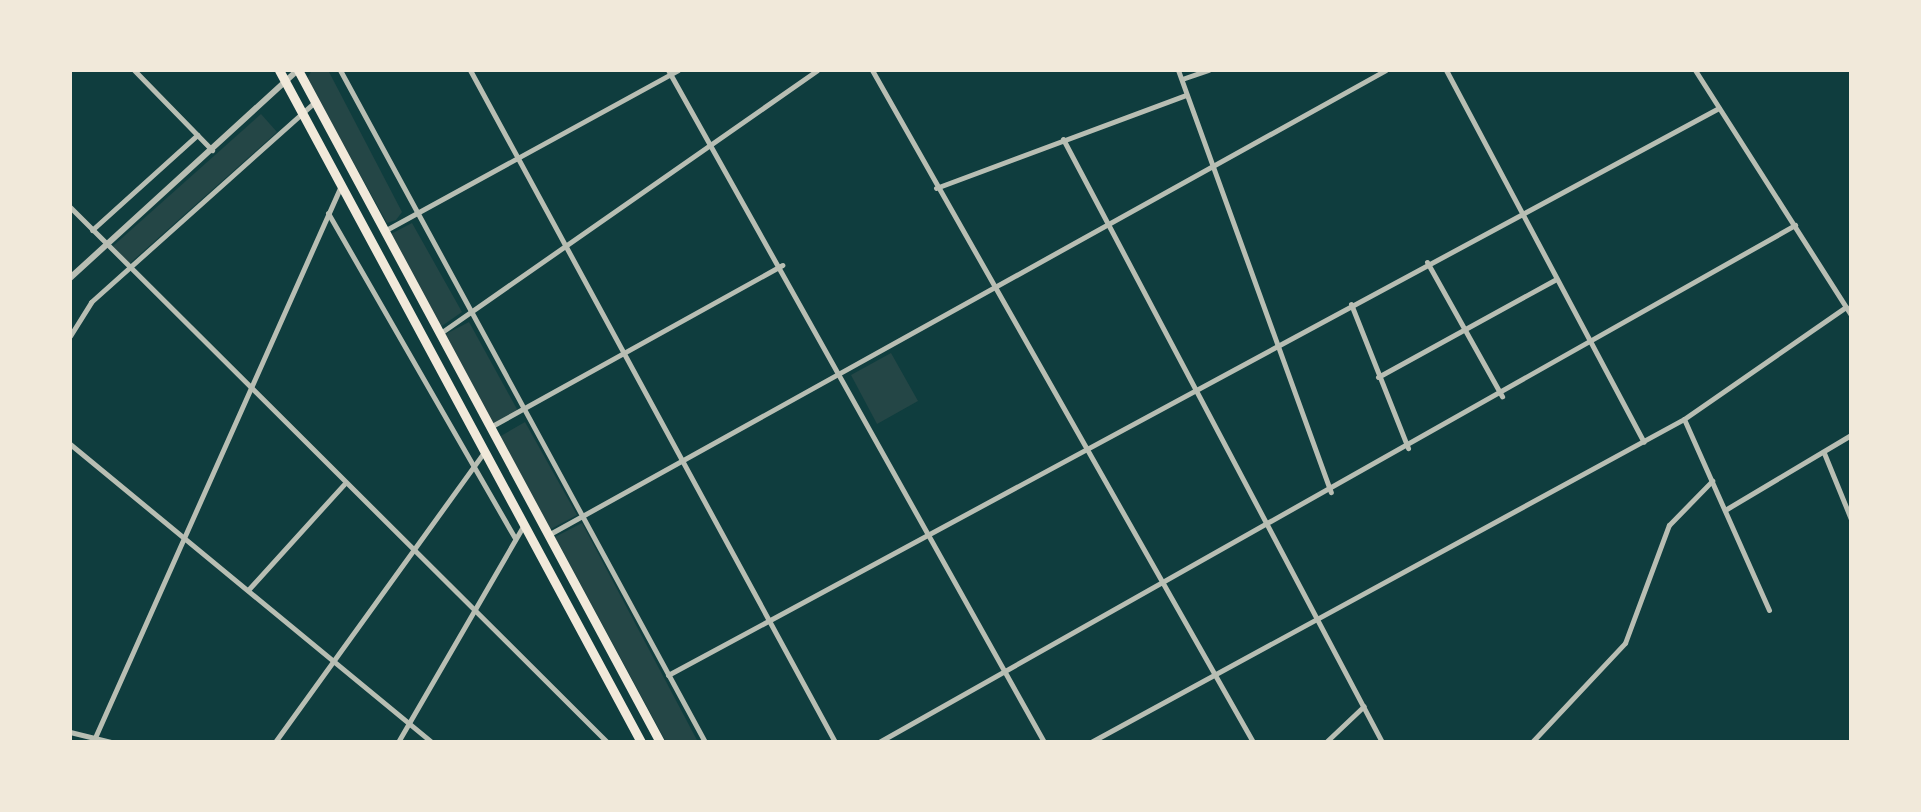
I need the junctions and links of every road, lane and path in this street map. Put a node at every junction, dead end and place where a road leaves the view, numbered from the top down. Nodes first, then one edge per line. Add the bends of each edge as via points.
1 (134, 70) edge
2 (279, 70) edge
3 (298, 70) edge
4 (340, 70) edge
5 (470, 70) edge
6 (817, 70) edge
7 (872, 70) edge
8 (1178, 70) edge
9 (1208, 70) edge
10 (1386, 70) edge
11 (1446, 70) edge
12 (1695, 70) edge
13 (672, 71) edge
14 (1181, 79) junction
15 (286, 82) junction
16 (1186, 95) junction
17 (315, 102) junction
18 (1719, 108) junction
19 (302, 115) junction
20 (197, 134) junction
21 (1063, 139) junction
22 (714, 142) junction
23 (212, 150) junction
24 (516, 158) junction
25 (1211, 170) junction
26 (340, 187) junction
27 (936, 188) junction
28 (70, 208) edge
29 (328, 213) junction
30 (416, 213) junction
31 (1516, 215) junction
32 (1794, 225) junction
33 (1110, 226) junction
34 (92, 230) junction
35 (384, 231) junction
36 (105, 246) junction
37 (568, 246) junction
38 (1427, 262) junction
39 (782, 266) junction
40 (127, 270) junction
41 (70, 278) edge
42 (1556, 279) junction
43 (995, 289) junction
44 (1351, 304) junction
45 (1846, 307) junction
46 (471, 311) junction
47 (1851, 315) edge
48 (1466, 329) junction
49 (439, 334) junction
50 (70, 336) edge
51 (1592, 343) junction
52 (1274, 344) junction
53 (628, 356) junction
54 (844, 375) junction
55 (1378, 377) junction
56 (1195, 387) junction
57 (248, 388) junction
58 (1502, 396) junction
59 (474, 400) junction
60 (458, 408) junction
61 (526, 412) junction
62 (1684, 419) junction
63 (490, 427) junction
64 (1851, 436) edge
65 (1644, 442) junction
66 (70, 444) edge
67 (1085, 445) junction
68 (1408, 448) junction
69 (1824, 452) junction
70 (482, 455) junction
71 (684, 462) junction
72 (473, 468) junction
73 (1712, 481) junction
74 (344, 484) junction
75 (1330, 492) junction
76 (1724, 510) junction
77 (584, 515) junction
78 (1851, 520) edge
79 (523, 526) junction
80 (1266, 527) junction
81 (927, 533) junction
82 (181, 534) junction
83 (548, 536) junction
84 (515, 538) junction
85 (412, 552) junction
86 (1165, 585) junction
87 (248, 590) junction
88 (472, 610) junction
89 (1769, 610) dead end
90 (1317, 617) junction
91 (768, 620) junction
92 (330, 660) junction
93 (1006, 673) junction
94 (668, 675) junction
95 (1213, 675) junction
96 (1364, 706) junction
97 (408, 723) junction
98 (70, 732) edge
99 (94, 740) edge
100 (111, 742) edge
101 (275, 742) edge
102 (398, 742) edge
103 (430, 742) edge
104 (606, 742) edge
105 (640, 742) edge
106 (660, 742) edge
107 (705, 742) edge
108 (835, 742) edge
109 (879, 742) edge
110 (1044, 742) edge
111 (1091, 742) edge
112 (1252, 742) edge
113 (1326, 742) edge
114 (1382, 742) edge
115 (1532, 742) edge

1 - 20 street
2 - 15 main road
3 - 15 street
3 - 17 main road
4 - 30 street
5 - 24 street
6 - 22 street
7 - 27 street
8 - 14 street
9 - 14 street
10 - 25 street
11 - 31 street
12 - 18 street
13 - 22 street
13 - 24 street
14 - 16 street
15 - 19 main road
15 - 23 street
16 - 21 street
16 - 25 street
17 - 19 street
17 - 35 main road
18 - 31 street
18 - 32 street
19 - 26 main road
19 - 40 street
20 - 23 street
20 - 34 street
21 - 27 street
21 - 33 street
22 - 37 street
22 - 39 street
23 - 36 street
24 - 30 street
24 - 37 street
25 - 33 street
25 - 52 street
26 - 29 street
26 - 60 main road
27 - 43 street
28 - 34 street
29 - 57 street
29 - 72 street
30 - 35 street
30 - 46 street
31 - 38 street
31 - 42 street
32 - 45 street
32 - 51 street
33 - 43 street
33 - 56 street
34 - 36 street
35 - 49 main road
36 - 40 street
36 - 41 street
37 - 46 street
37 - 53 street
38 - 44 street
38 - 48 street
39 - 53 street
39 - 54 street
40 - 50 street via 83,310
40 - 57 street
42 - 48 street
42 - 51 street
43 - 54 street
43 - 67 street
44 - 52 street
44 - 55 street
45 - 47 street
45 - 62 street
46 - 49 street
46 - 61 street
48 - 55 street
48 - 58 street
49 - 59 main road
51 - 58 street
51 - 65 street
52 - 56 street
52 - 75 street
53 - 61 street
53 - 71 street
54 - 71 street
54 - 81 street
55 - 68 street
56 - 67 street
56 - 80 street
57 - 74 street
57 - 82 street
58 - 68 street
59 - 60 main road
59 - 63 main road
60 - 70 main road
61 - 63 street
61 - 77 street
62 - 65 street
62 - 73 street
63 - 83 main road
64 - 69 street
65 - 90 street
66 - 82 street
67 - 81 street
67 - 86 street
68 - 75 street
69 - 76 street
69 - 78 street
70 - 72 street
70 - 79 main road
71 - 77 street
71 - 91 street
72 - 84 street
72 - 85 street
73 - 76 street
73 - 115 street via 1669,525 1625,642
74 - 85 street
74 - 87 street
75 - 80 street
76 - 89 street
77 - 83 street
77 - 94 street
79 - 84 street
79 - 105 main road
80 - 86 street
80 - 90 street
81 - 91 street
81 - 93 street
82 - 87 street
82 - 99 street
83 - 106 main road
84 - 88 street
85 - 88 street
85 - 92 street
86 - 93 street
86 - 95 street
87 - 92 street
88 - 97 street
88 - 104 street
90 - 95 street
90 - 96 street
91 - 94 street
91 - 108 street
92 - 97 street
92 - 101 street
93 - 109 street
93 - 110 street
94 - 107 street
95 - 111 street
95 - 112 street
96 - 113 street
96 - 114 street
97 - 102 street
97 - 103 street
98 - 99 street
99 - 100 street

